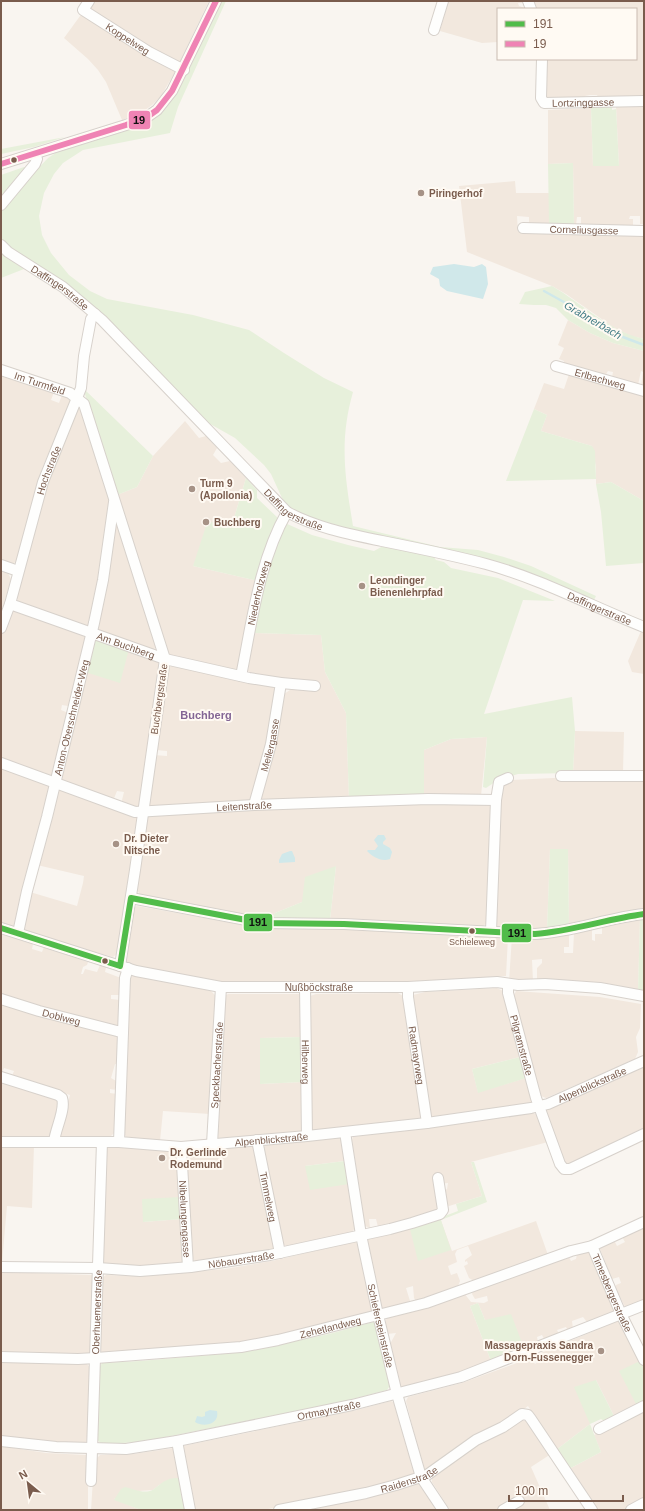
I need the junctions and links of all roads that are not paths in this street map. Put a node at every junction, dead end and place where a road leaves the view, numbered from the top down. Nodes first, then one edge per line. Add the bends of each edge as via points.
1 (89, 1) edge
2 (216, 1) edge
3 (442, 1) edge
4 (434, 30) dead end
5 (542, 60) edge
6 (184, 70) junction
7 (644, 101) edge
8 (35, 154) junction
9 (1, 164) edge
10 (1, 205) edge
11 (523, 228) dead end
12 (644, 231) edge
13 (1, 245) edge
14 (95, 314) junction
15 (556, 366) dead end
16 (1, 370) edge
17 (644, 391) edge
18 (77, 398) junction
19 (115, 500) junction
20 (287, 512) junction
21 (1, 565) edge
22 (18, 571) junction
23 (10, 604) junction
24 (644, 627) edge
25 (1, 628) edge
26 (92, 633) junction
27 (165, 659) junction
28 (241, 676) junction
29 (281, 683) junction
30 (315, 686) dead end
31 (1, 763) edge
32 (561, 776) dead end
33 (644, 776) edge
34 (508, 778) dead end
35 (55, 783) junction
36 (496, 800) junction
37 (254, 805) junction
38 (143, 811) junction
39 (131, 898) junction
40 (644, 914) edge
41 (1, 928) edge
42 (491, 931) junction
43 (18, 933) junction
44 (124, 967) junction
45 (508, 984) junction
46 (221, 987) junction
47 (305, 987) junction
48 (408, 987) junction
49 (644, 996) edge
50 (1, 999) edge
51 (123, 1032) junction
52 (644, 1061) edge
53 (1, 1077) edge
54 (540, 1106) junction
55 (427, 1123) junction
56 (345, 1132) junction
57 (644, 1134) edge
58 (307, 1136) junction
59 (257, 1140) junction
60 (1, 1142) edge
61 (54, 1142) junction
62 (102, 1142) junction
63 (119, 1142) junction
64 (212, 1144) junction
65 (181, 1147) junction
66 (438, 1178) dead end
67 (644, 1222) edge
68 (361, 1235) junction
69 (592, 1246) junction
70 (280, 1253) junction
71 (1, 1267) edge
72 (188, 1267) junction
73 (98, 1268) junction
74 (644, 1305) edge
75 (621, 1314) junction
76 (378, 1315) junction
77 (1, 1357) edge
78 (96, 1358) junction
79 (644, 1360) edge
80 (397, 1394) junction
81 (644, 1406) edge
82 (599, 1429) dead end
83 (1, 1441) edge
84 (177, 1441) junction
85 (92, 1449) junction
86 (421, 1477) junction
87 (91, 1481) dead end
88 (519, 1501) dead end
89 (644, 1503) edge
90 (303, 1508) edge
91 (190, 1510) edge
92 (279, 1510) edge
93 (443, 1510) edge
94 (503, 1510) edge
95 (592, 1510) edge
96 (631, 1510) edge

1 - 6 street, Koppelweg via 83,10
2 - 6 street
3 - 4 street
5 - 7 street, Lortzinggasse via 544,103
6 - 8 street via 166,101 147,117
8 - 9 street
8 - 10 street via 35,164
11 - 12 street, Corneliusgasse
13 - 14 street, Daffingerstraße via 63,288
14 - 18 street, Hochstraße via 91,320 81,388
14 - 20 street, Daffingerstraße
15 - 17 street, Erlbachweg
16 - 18 street, Im Turmfeld via 70,393
18 - 19 street, Buchbergstraße via 84,404
18 - 22 street, Hochstraße via 43,482
19 - 26 street, Anton-Oberschneider-Weg
19 - 27 street, Buchbergstraße
20 - 24 street, Daffingerstraße via 314,525 341,533 478,562 519,574
20 - 28 street, Niederholzweg via 266,564
21 - 22 street
22 - 23 street, Hochstraße
23 - 25 street, Hochstraße
23 - 26 street, Am Buchberg
26 - 27 street, Am Buchberg
26 - 35 street, Anton-Oberschneider-Weg
27 - 28 street, Am Buchberg
27 - 38 street, Buchbergstraße
28 - 29 street, Am Buchberg
29 - 30 street, Am Buchberg
29 - 37 street, Meilergasse via 271,744
31 - 35 street, Leitenstraße
32 - 33 street
34 - 36 street via 499,782
35 - 38 street, Leitenstraße via 135,812
35 - 43 street, Anton-Oberschneider-Weg via 26,891
36 - 37 street, Leitenstraße via 428,799
36 - 42 street
37 - 38 street, Leitenstraße
38 - 39 street, Buchbergstraße
39 - 42 street via 262,923
39 - 44 street, Buchbergstraße
40 - 42 street via 556,933
41 - 43 street, Nußböckstraße
43 - 44 street, Nußböckstraße
44 - 46 street, Nußböckstraße
44 - 51 street
45 - 48 street, Nußböckstraße via 497,982
45 - 49 street, Nußböckstraße via 600,988
45 - 54 street, Pilgramstraße via 508,993
46 - 47 street, Nußböckstraße
46 - 64 street, Speckbacherstraße
47 - 48 street, Nußböckstraße
47 - 58 street, Hilberweg
48 - 55 street, Radmayrweg
50 - 51 street, Doblweg
51 - 63 street
52 - 54 street, Alpenblickstraße
53 - 61 street via 62,1098 63,1105
54 - 55 street, Alpenblickstraße
54 - 57 street via 564,1169 570,1169
55 - 56 street, Alpenblickstraße
56 - 58 street, Alpenblickstraße
56 - 68 street, Schiefersteinstraße
58 - 59 street, Alpenblickstraße
59 - 64 street, Alpenblickstraße
59 - 70 street, Timmelweg
60 - 61 street, Alpenblickstraße
61 - 62 street, Alpenblickstraße
62 - 63 street, Alpenblickstraße
62 - 73 street, Oberhuemerstraße
63 - 65 street, Alpenblickstraße
64 - 65 street, Alpenblickstraße
65 - 72 street, Nibelungengasse
66 - 68 street, Nöbauerstraße via 443,1210 440,1214
67 - 69 street, Zehetlandweg
68 - 70 street, Nöbauerstraße
68 - 76 street, Schiefersteinstraße
69 - 75 street, Timesbergerstraße
69 - 76 street, Zehetlandweg via 576,1249 426,1303
70 - 72 street, Nöbauerstraße
71 - 73 street, Nöbauerstraße
72 - 73 street, Nöbauerstraße via 140,1271
73 - 78 street, Oberhuemerstraße
74 - 75 street, Ortmayrstraße
75 - 79 street, Timesbergerstraße
75 - 80 street, Ortmayrstraße via 461,1377
76 - 78 street, Zehetlandweg via 306,1334 241,1347
76 - 80 street, Schiefersteinstraße
77 - 78 street, Zehetlandweg
78 - 85 street, Oberhuemerstraße
80 - 84 street, Ortmayrstraße
80 - 86 street, Schiefersteinstraße
81 - 82 street
83 - 85 street, Ortmayrstraße via 56,1448
84 - 85 street, Ortmayrstraße via 126,1449
84 - 91 street
85 - 87 street, Oberhuemerstraße
86 - 90 street, Raidenstraße
86 - 93 street, Schiefersteinstraße
86 - 95 street, Raidenstraße via 476,1440 525,1414 531,1419
88 - 94 street
89 - 96 street
90 - 92 street, Raidenstraße

